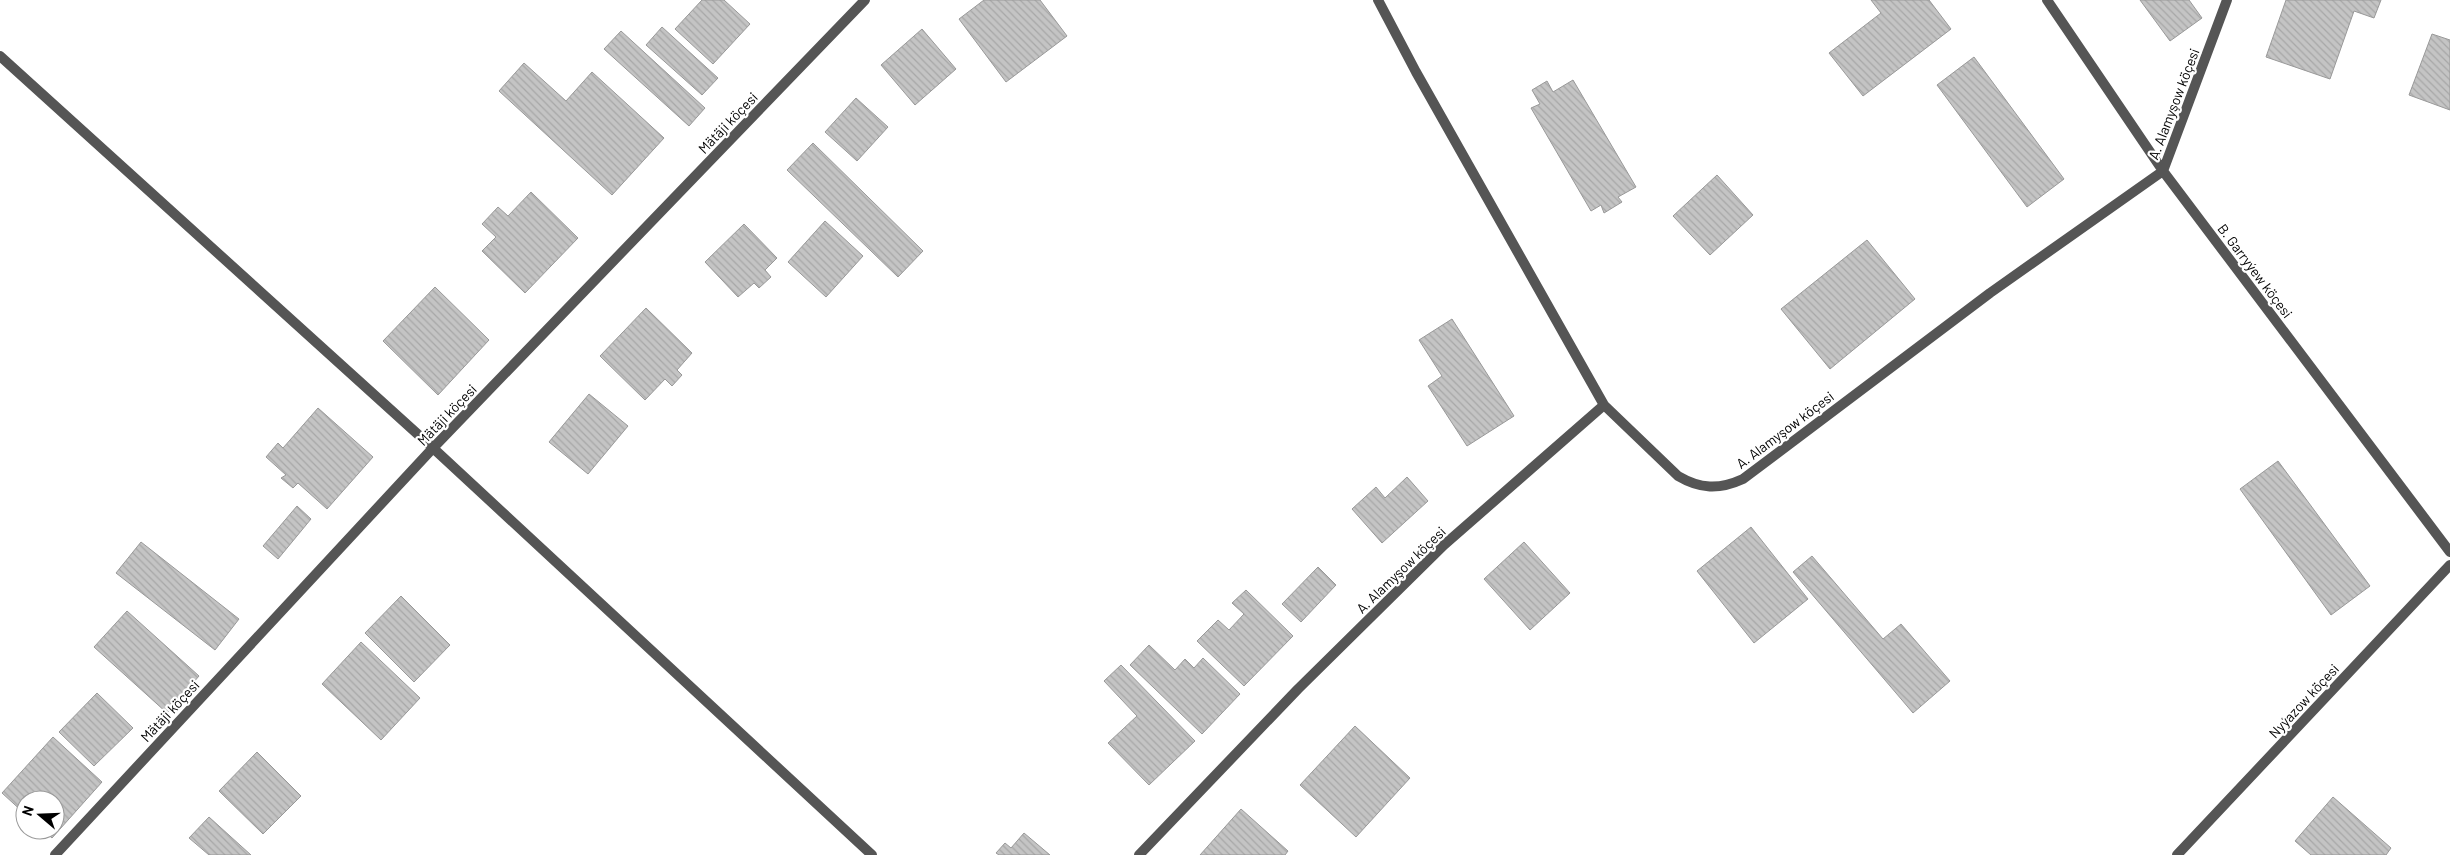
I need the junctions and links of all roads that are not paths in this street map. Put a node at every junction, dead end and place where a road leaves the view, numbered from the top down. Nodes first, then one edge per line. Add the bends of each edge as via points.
1 (865, 0) edge
2 (1378, 0) edge
3 (2047, 0) edge
4 (2228, 0) edge
5 (0, 56) edge
6 (2163, 171) junction
7 (1604, 405) junction
8 (433, 448) junction
9 (2450, 552) edge
10 (2450, 565) edge
11 (55, 855) edge
12 (872, 855) edge
13 (1139, 855) edge
14 (2177, 855) edge

1 - 8 street, Mätäji köçesi
2 - 7 street
3 - 6 street, B. Garryýew köçesi
4 - 6 street, A. Alamyşow köçesi
5 - 8 street
6 - 7 street, A. Alamyşow köçesi via 1990,293 1742,479 1729,485 1707,488 1678,476
6 - 9 street, B. Garryýew köçesi
7 - 13 street, A. Alamyşow köçesi via 1444,545
8 - 11 street, Mätäji köçesi
8 - 12 street
10 - 14 street, Nyýazow köçesi

